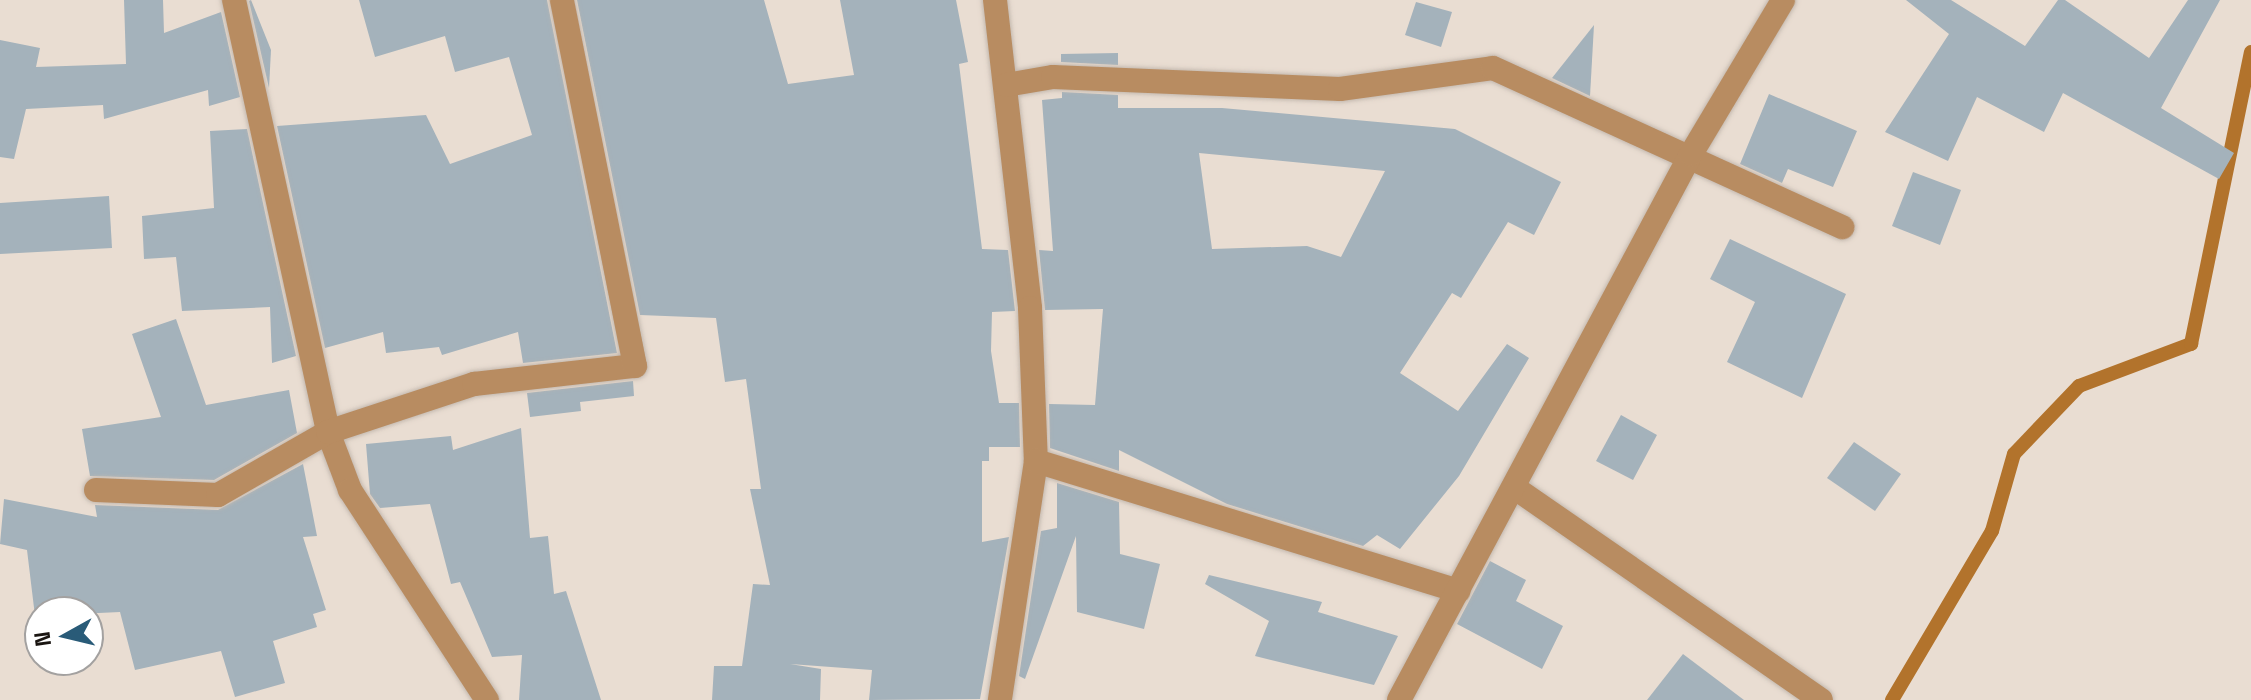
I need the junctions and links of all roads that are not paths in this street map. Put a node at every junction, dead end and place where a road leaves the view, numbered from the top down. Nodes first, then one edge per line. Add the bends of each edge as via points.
1 (234, 0) edge
2 (562, 0) edge
3 (995, 0) edge
4 (1783, 0) edge
5 (1006, 85) junction
6 (1691, 154) junction
7 (1842, 227) dead end
8 (328, 432) junction
9 (1036, 461) junction
10 (1515, 488) junction
11 (96, 490) dead end
12 (1458, 591) junction
13 (487, 700) edge
14 (1000, 700) edge
15 (1399, 700) edge
16 (1821, 700) edge

1 - 8 street
2 - 8 street via 635,366 474,384
3 - 5 street
4 - 6 street
5 - 6 street via 1053,77 1340,89 1493,68
5 - 9 street via 1030,308
6 - 7 street
6 - 10 street
8 - 11 street via 218,495
8 - 13 street via 350,490
9 - 12 street
9 - 14 street
10 - 12 street
10 - 16 street
12 - 15 street

